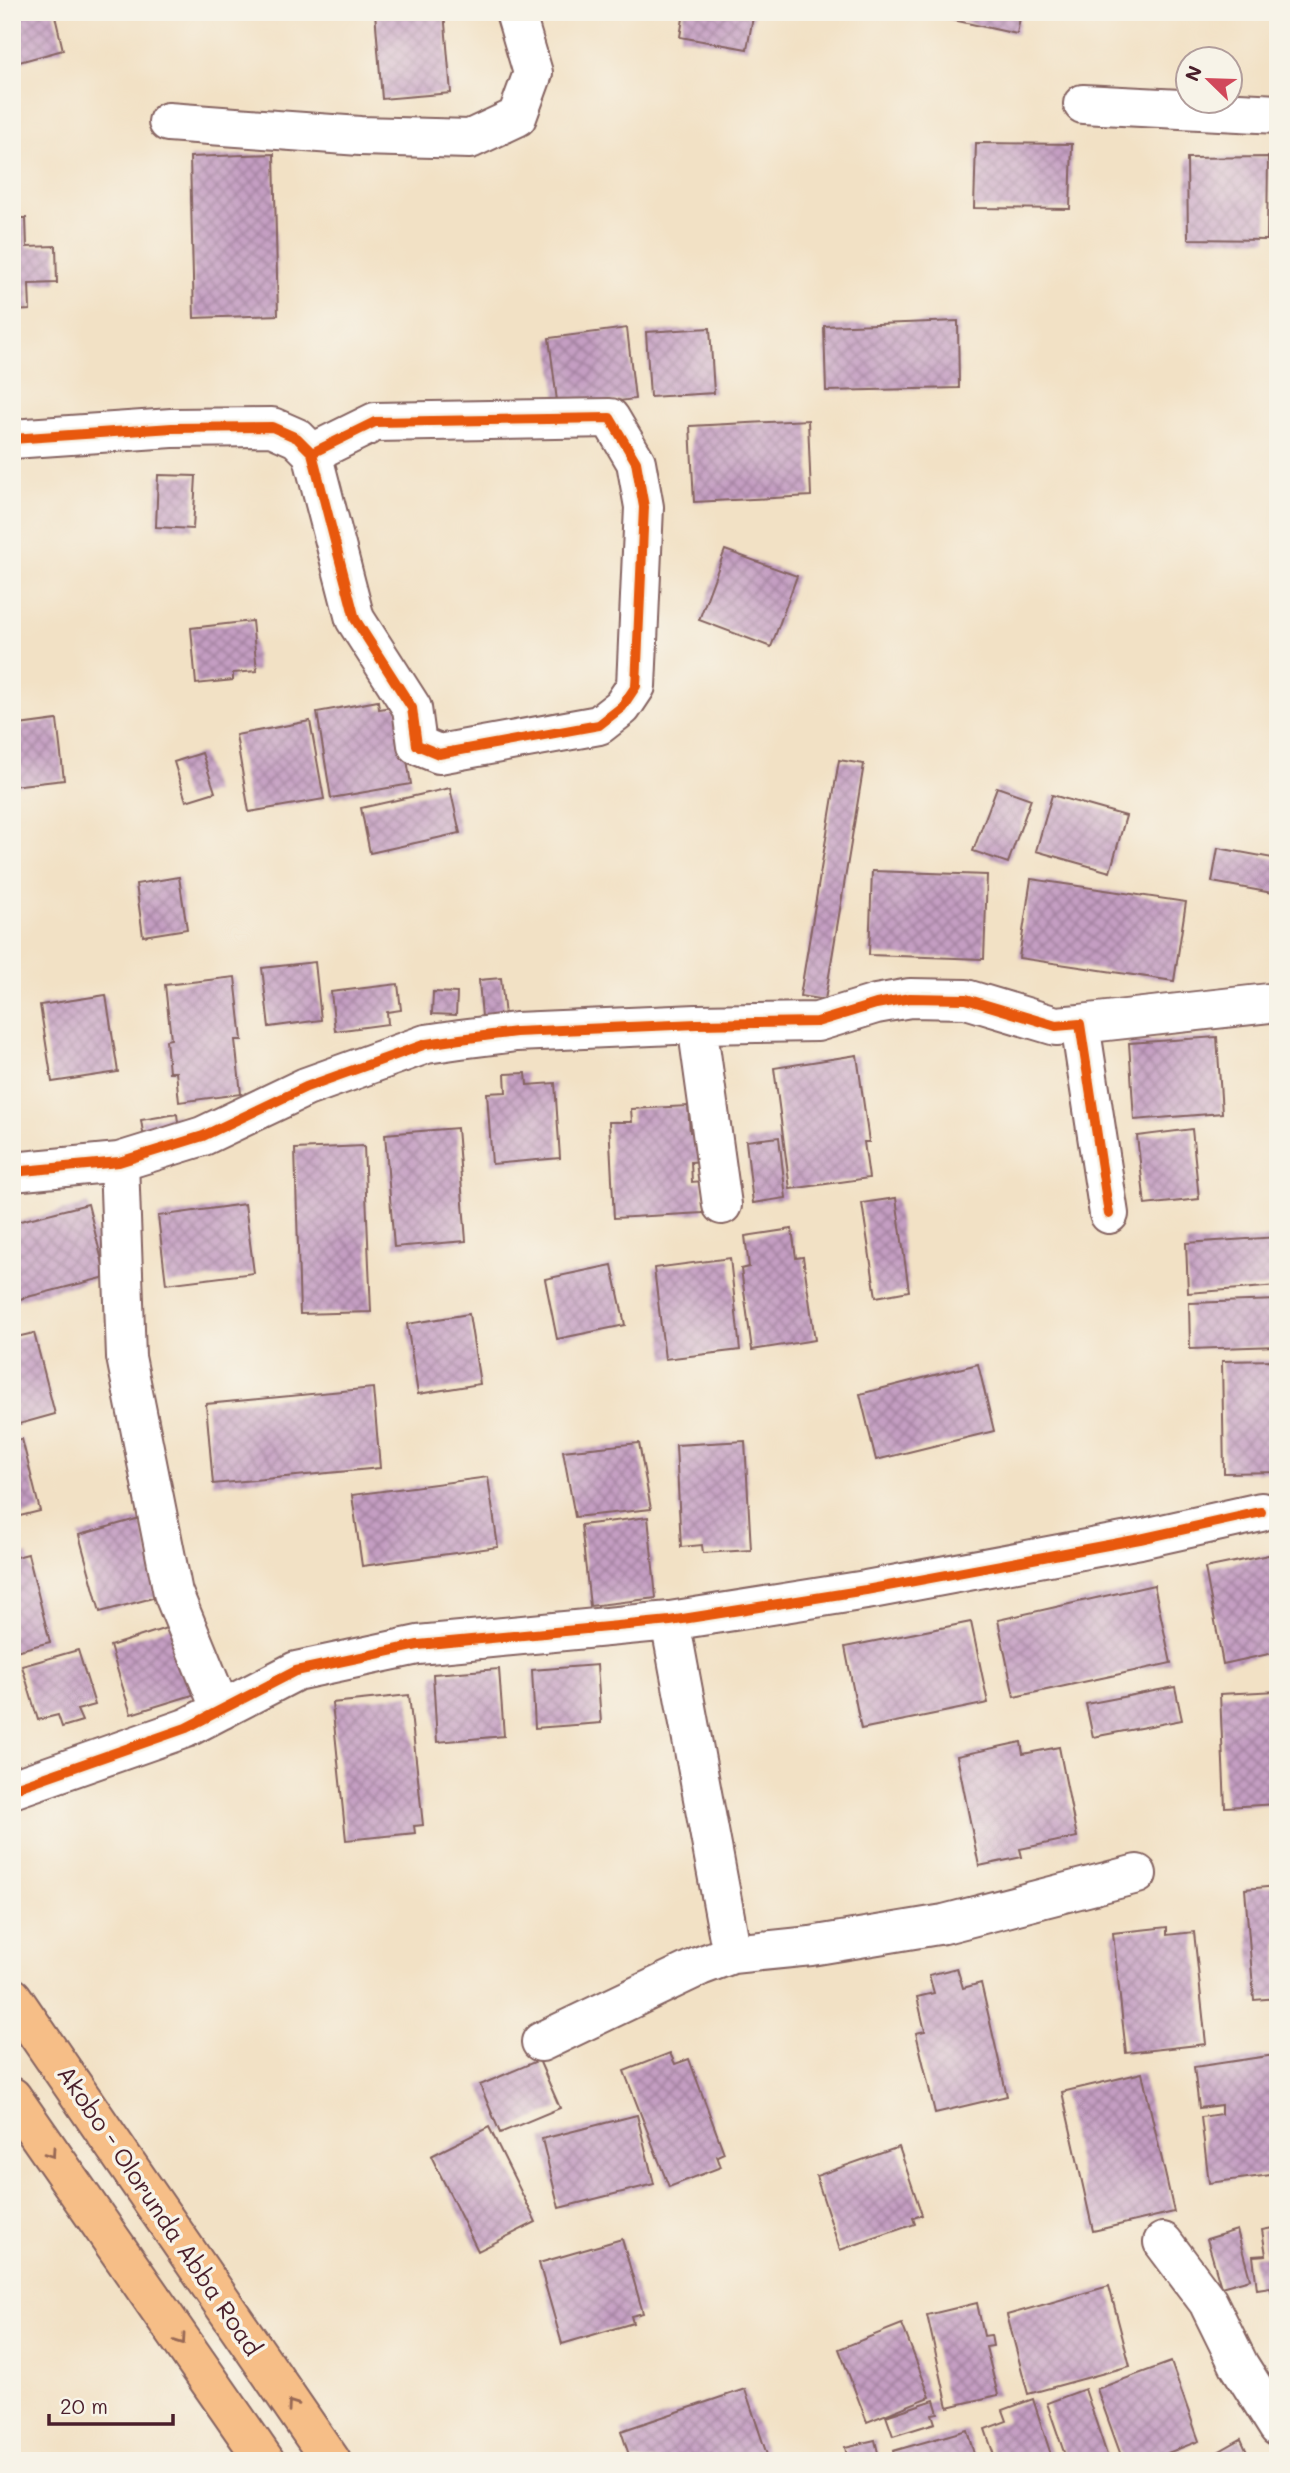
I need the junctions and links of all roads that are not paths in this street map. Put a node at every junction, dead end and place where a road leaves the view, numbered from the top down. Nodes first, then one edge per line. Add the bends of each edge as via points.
1 (515, 12) edge
2 (1083, 104) dead end
3 (1278, 114) edge
4 (168, 122) dead end
5 (12, 439) edge
6 (312, 453) junction
7 (1278, 1002) edge
8 (697, 1024) junction
9 (1080, 1024) junction
10 (119, 1162) junction
11 (12, 1172) edge
12 (722, 1205) dead end
13 (1109, 1214) dead end
14 (1261, 1511) dead end
15 (670, 1620) junction
16 (221, 1710) junction
17 (12, 1788) edge
18 (1137, 1874) dead end
19 (732, 1954) junction
20 (12, 1997) edge
21 (541, 2042) dead end
22 (12, 2097) edge
23 (1163, 2242) dead end
24 (1278, 2427) edge
25 (265, 2461) edge
26 (331, 2461) edge

1 - 4 street via 533,73 517,117 470,139
2 - 3 street
5 - 6 street via 172,428 272,427 297,438
6 - 6 street via 355,619 412,708 417,745 439,754 599,725 622,707 636,686 644,508 636,462 610,418 375,422
7 - 9 street
8 - 9 street via 817,1022 910,998 965,999 1056,1026
8 - 10 street via 516,1032 426,1044 306,1087 203,1136
8 - 12 street
9 - 13 street
10 - 11 street
10 - 16 street via 126,1357 173,1593
14 - 15 street via 879,1588
15 - 16 street via 418,1645 296,1671
15 - 19 street
16 - 17 street via 186,1728
18 - 19 street via 944,1923 811,1946
19 - 21 street
26 -> 20 main road, Akobo - Olorunda Abba Road
22 -> 25 main road
23 - 24 street via 1209,2302 1238,2365

